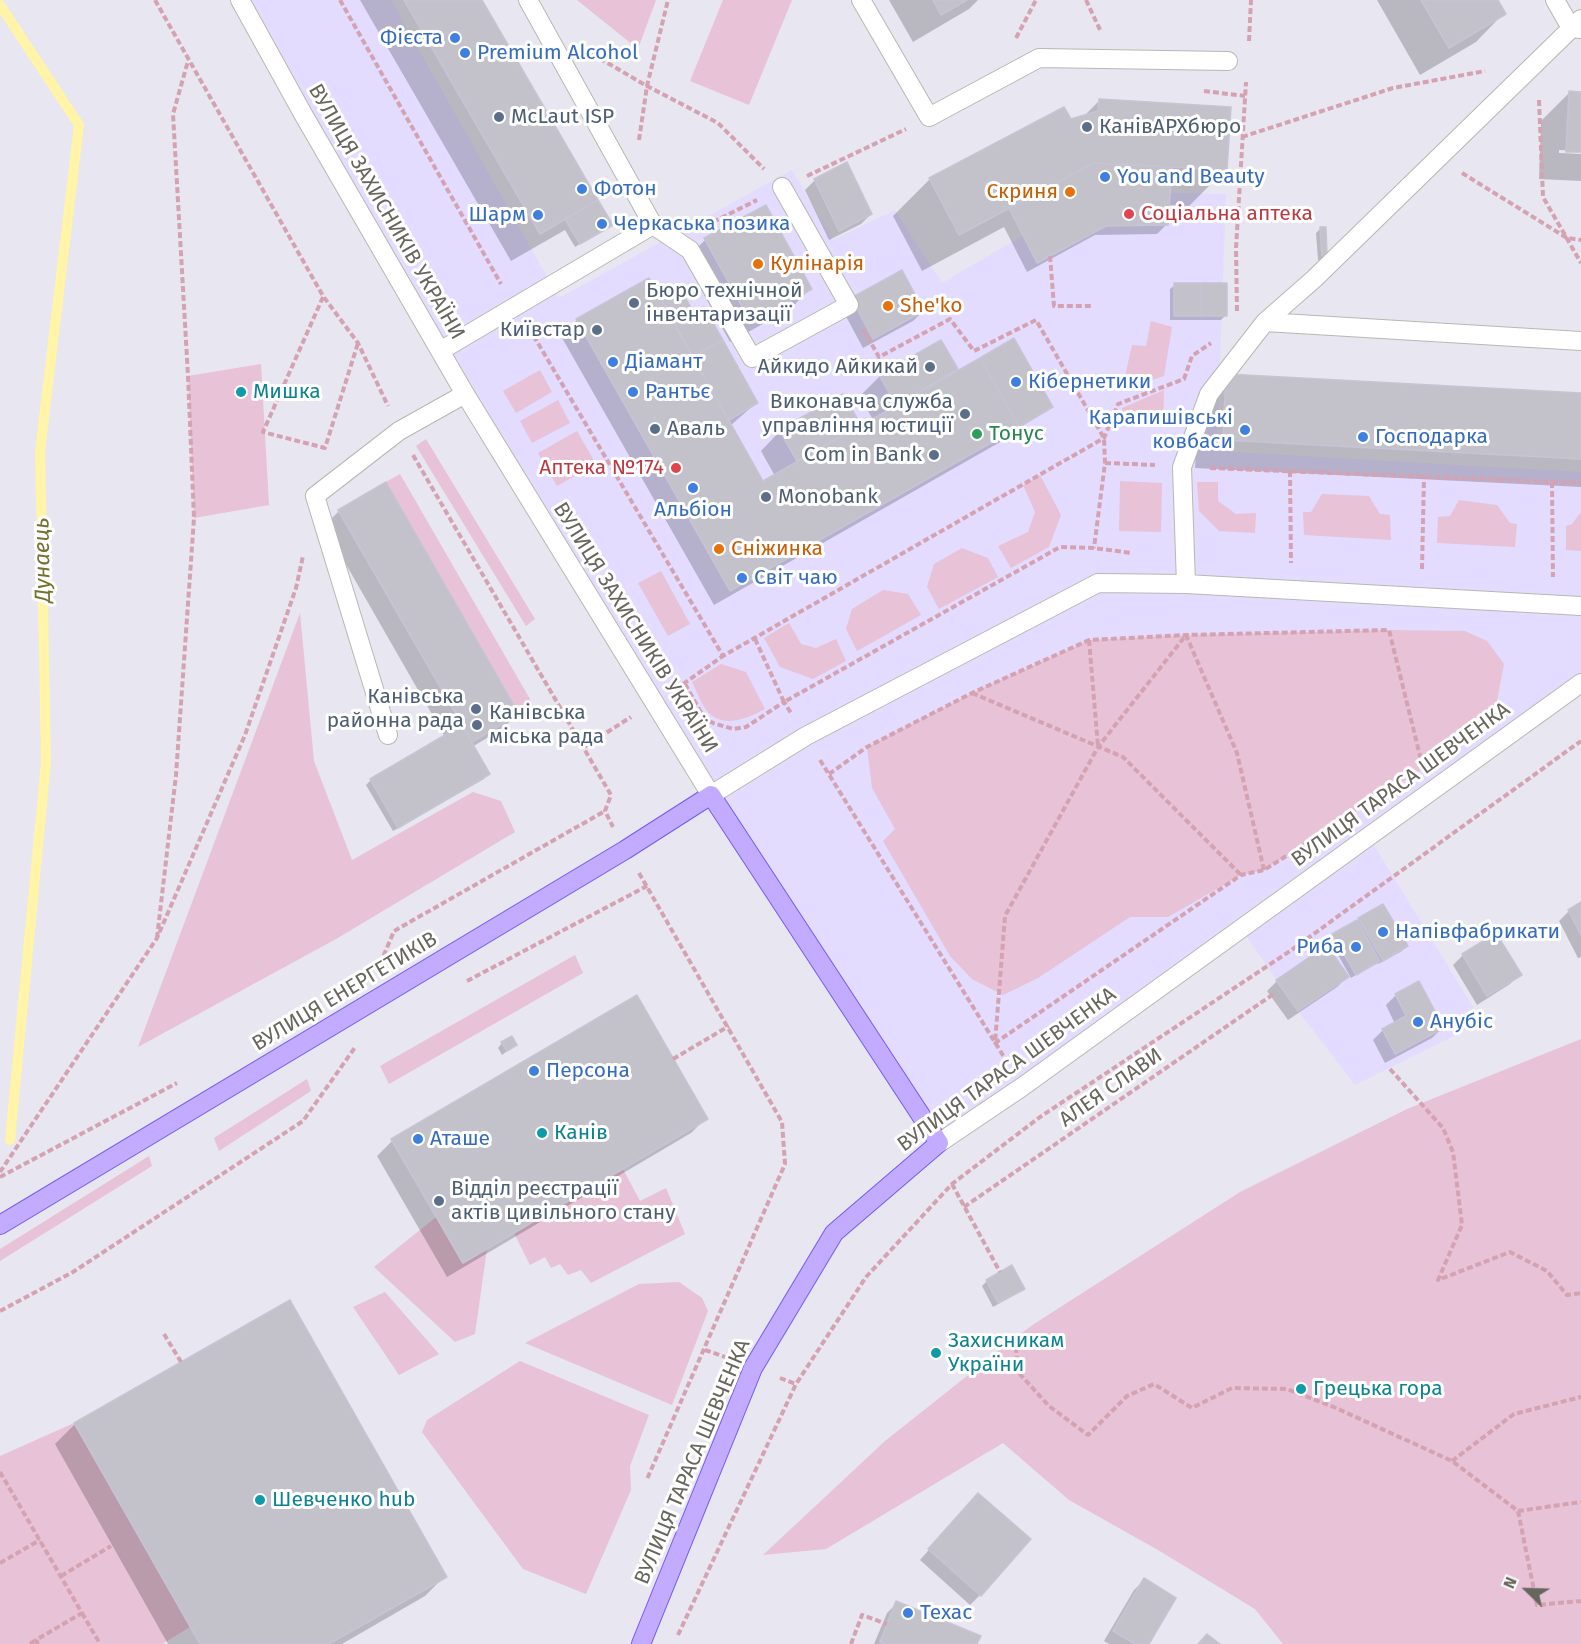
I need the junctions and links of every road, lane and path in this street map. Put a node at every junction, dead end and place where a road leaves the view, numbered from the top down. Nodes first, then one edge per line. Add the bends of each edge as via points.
1 (155, 0) edge
2 (240, 0) edge
3 (340, 0) edge
4 (528, 0) edge
5 (668, 0) edge
6 (861, 0) edge
7 (1036, 0) edge
8 (1251, 0) edge
9 (1555, 0) edge
10 (1578, 26) edge
11 (1016, 39) dead end
12 (1248, 48) dead end
13 (590, 52) dead end
14 (188, 60) junction
15 (1228, 61) dead end
16 (1537, 62) junction
17 (1493, 70) dead end
18 (1247, 72) dead end
19 (647, 86) junction
20 (929, 117) junction
21 (1242, 137) junction
22 (1439, 158) junction
23 (633, 185) junction
24 (782, 187) junction
25 (653, 225) junction
26 (698, 230) dead end
27 (1567, 238) junction
28 (1581, 240) edge
29 (1050, 256) dead end
30 (1581, 263) edge
31 (323, 297) junction
32 (849, 304) junction
33 (1091, 306) dead end
34 (514, 307) junction
35 (1232, 319) dead end
36 (1265, 322) junction
37 (1581, 341) edge
38 (358, 343) junction
39 (1212, 343) dead end
40 (440, 351) junction
41 (465, 394) junction
42 (399, 431) junction
43 (1104, 438) junction
44 (1105, 464) junction
45 (1182, 466) junction
46 (1231, 469) dead end
47 (1290, 471) junction
48 (1424, 477) junction
49 (1552, 482) junction
50 (1581, 483) edge
51 (1094, 548) dead end
52 (303, 553) dead end
53 (1291, 568) dead end
54 (1422, 577) dead end
55 (1553, 582) dead end
56 (1186, 584) junction
57 (1581, 606) edge
58 (1186, 635) junction
59 (1089, 640) junction
60 (1581, 683) edge
61 (684, 684) dead end
62 (972, 693) junction
63 (784, 702) dead end
64 (388, 735) dead end
65 (806, 736) junction
66 (1581, 741) edge
67 (1098, 747) junction
68 (1423, 769) dead end
69 (829, 774) junction
70 (711, 795) junction
71 (605, 811) junction
72 (1314, 839) dead end
73 (624, 850) junction
74 (1264, 870) junction
75 (1241, 875) junction
76 (647, 886) junction
77 (157, 939) junction
78 (378, 969) dead end
79 (458, 986) dead end
80 (1275, 993) dead end
81 (729, 1026) junction
82 (995, 1043) junction
83 (357, 1045) dead end
84 (673, 1059) dead end
85 (1390, 1069) dead end
86 (187, 1078) dead end
87 (1022, 1087) junction
88 (1040, 1117) junction
89 (939, 1143) junction
90 (0, 1175) edge
91 (952, 1184) junction
92 (964, 1207) junction
93 (0, 1225) edge
94 (1000, 1272) dead end
95 (1581, 1293) edge
96 (0, 1311) edge
97 (164, 1334) dead end
98 (1015, 1338) dead end
99 (181, 1362) dead end
100 (1581, 1397) edge
101 (1452, 1461) junction
102 (0, 1472) edge
103 (647, 1479) dead end
104 (1581, 1502) edge
105 (1518, 1511) junction
106 (40, 1540) junction
107 (111, 1546) dead end
108 (0, 1563) edge
109 (61, 1576) junction
110 (1581, 1601) edge
111 (82, 1613) junction
112 (887, 1624) dead end
113 (37, 1642) edge
114 (30, 1644) edge
115 (100, 1644) edge
116 (641, 1644) edge
117 (674, 1644) edge
118 (851, 1644) edge

1 - 14 path
2 - 40 street, ВУЛИЦЯ ЗАХИСНИКІВ УКРАЇНИ
3 - 34 path
4 - 23 street
5 - 19 path
6 - 20 street
7 - 11 path
8 - 12 path
9 - 10 street
10 - 16 street
13 - 19 path
14 - 31 path
14 - 77 path via 173,114 194,518 176,775
15 - 20 street via 1039,58
16 - 22 street
16 - 27 path via 1543,197
17 - 21 path via 1393,88
18 - 21 path
19 - 23 path
19 - 24 path via 718,123
20 - 24 path
21 - 35 path via 1237,311
22 - 27 path
22 - 36 street
23 - 25 street
24 - 26 path
24 - 32 street
25 - 32 street via 690,250 752,358
25 - 34 street
27 - 28 path
27 - 30 path
29 - 33 path via 1054,306
31 - 38 path
31 - 38 path via 263,432 325,448
32 - 43 path via 879,357 950,319 974,351 1036,320
34 - 40 street
34 - 43 path via 723,656
36 - 37 street
36 - 45 street via 1209,394
38 - 42 path
39 - 43 path via 1192,356 1184,379 1119,404
40 - 41 street, ВУЛИЦЯ ЗАХИСНИКІВ УКРАЇНИ
41 - 42 street
41 - 70 street, ВУЛИЦЯ ЗАХИСНИКІВ УКРАЇНИ
42 - 64 street via 315,496
42 - 71 path via 611,795
43 - 44 path
44 - 45 path
44 - 51 path
45 - 56 street
46 - 47 path
47 - 48 path
47 - 53 path
48 - 49 path
48 - 54 path
49 - 50 path
49 - 55 path
52 - 77 path via 296,588 245,735
56 - 57 street
56 - 65 street via 1098,583
58 - 59 path
58 - 67 path
58 - 68 path via 1389,630
58 - 74 path via 1236,753
59 - 62 path
59 - 67 path
60 - 87 street, ВУЛИЦЯ ТАРАСА ШЕВЧЕНКА
61 - 63 path via 704,718 734,729 746,727
62 - 67 path
62 - 69 path via 867,747
65 - 69 path
65 - 70 street
66 - 88 path via 1290,951
67 - 75 path via 1123,757
67 - 82 path via 1005,916
69 - 82 path
70 - 73 main road, ВУЛИЦЯ ЕНЕРГЕТИКІВ
70 - 89 main road, ВУЛИЦЯ ЗАХИСНИКІВ УКРАЇНИ
71 - 73 path
71 - 78 path via 394,931
72 - 74 path
73 - 76 path
73 - 93 main road, ВУЛИЦЯ ЕНЕРГЕТИКІВ
74 - 75 path
75 - 82 path
76 - 79 path
76 - 81 path
77 - 90 path
80 - 92 path, АЛЕЯ СЛАВИ
81 - 84 path
81 - 103 path via 783,1122 785,1164
82 - 87 path
83 - 96 path via 303,1121 73,1272
85 - 95 path via 1443,1128 1453,1152 1462,1225 1438,1280 1510,1252 1547,1272 1568,1295
86 - 90 path
87 - 88 path
87 - 89 street, ВУЛИЦЯ ТАРАСА ШЕВЧЕНКА
88 - 91 path
89 - 116 main road, ВУЛИЦЯ ТАРАСА ШЕВЧЕНКА via 834,1233 753,1368
91 - 92 path
91 - 117 path via 866,1278 796,1384
92 - 94 path
97 - 99 path
98 - 101 path via 1018,1372 1049,1406 1088,1435 1127,1396 1154,1383 1192,1407 1232,1388 1287,1389
100 - 101 path via 1514,1414
101 - 105 path
102 - 106 path
104 - 105 path
105 - 110 path via 1537,1605
106 - 108 path
106 - 109 path
107 - 109 path
109 - 111 path
111 - 113 path
111 - 115 path
112 - 118 path via 862,1615
113 - 114 path

